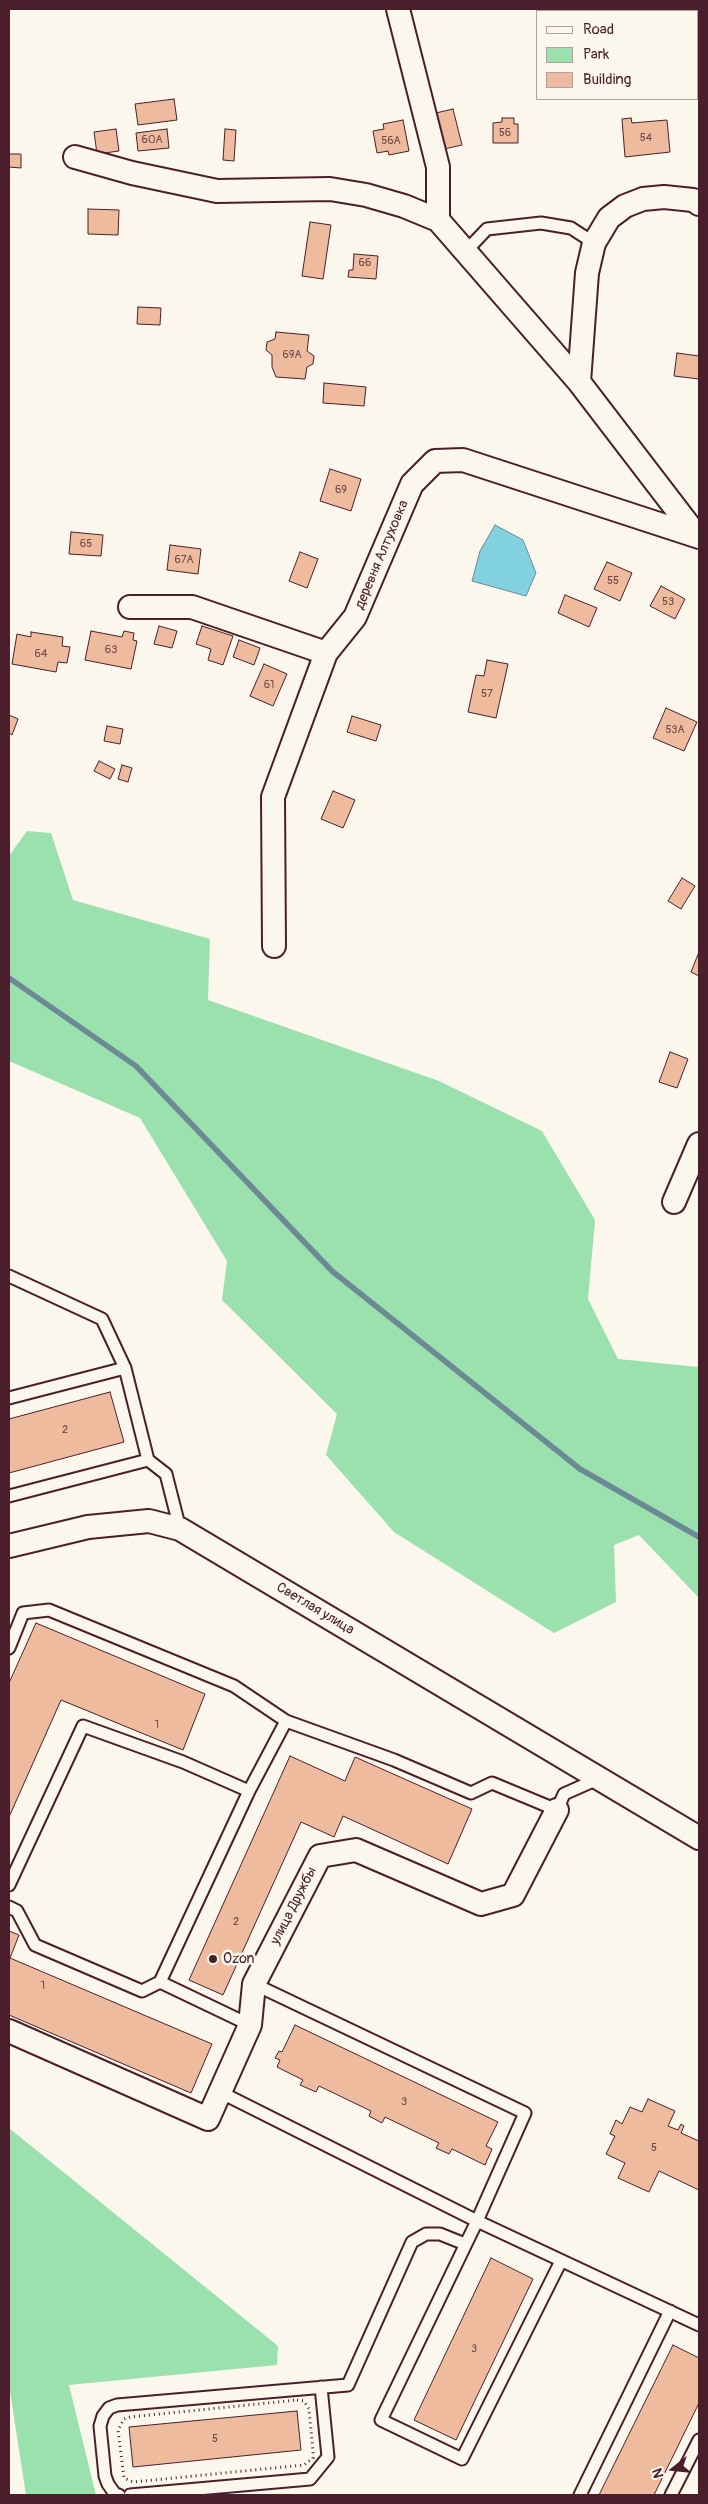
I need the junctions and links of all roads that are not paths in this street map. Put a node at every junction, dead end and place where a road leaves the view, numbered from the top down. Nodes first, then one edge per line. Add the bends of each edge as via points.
1 (398, 9) edge
2 (75, 157) dead end
3 (699, 204) edge
4 (438, 220) junction
5 (594, 243) junction
6 (466, 251) junction
7 (580, 382) junction
8 (698, 536) edge
9 (130, 607) dead end
10 (326, 653) junction
11 (274, 946) dead end
12 (699, 1144) edge
13 (674, 1202) dead end
14 (9, 1276) edge
15 (125, 1368) junction
16 (9, 1398) edge
17 (148, 1460) junction
18 (9, 1496) edge
19 (180, 1529) junction
20 (9, 1546) edge
21 (9, 1648) edge
22 (286, 1720) junction
23 (600, 1777) junction
24 (249, 1791) junction
25 (557, 1810) junction
26 (699, 1838) edge
27 (9, 1885) edge
28 (9, 1907) edge
29 (160, 1982) junction
30 (254, 1984) junction
31 (250, 2025) junction
32 (9, 2032) edge
33 (220, 2092) junction
34 (476, 2221) junction
35 (465, 2244) junction
36 (561, 2261) junction
37 (670, 2311) junction
38 (699, 2325) edge
39 (321, 2387) junction
40 (699, 2440) edge
41 (120, 2495) edge
42 (130, 2495) edge
43 (580, 2495) edge
44 (671, 2495) edge

1 - 4 street via 438,167
2 - 4 street via 217,191 330,189 366,195
3 - 5 street via 693,200 664,197 643,199 625,206 609,218
4 - 6 street
5 - 6 lane via 570,228 541,223 487,229
5 - 7 street via 587,273
6 - 7 street
7 - 8 street
8 - 10 street, деревня Алтуховка via 463,460 435,461 412,484 355,617
9 - 10 street via 192,607
10 - 11 street, деревня Алтуховка via 273,797
12 - 13 street
14 - 15 lane via 102,1319
15 - 16 lane
15 - 17 lane
17 - 18 lane
17 - 19 lane via 166,1474
19 - 20 street, Светлая улица via 149,1521 88,1527
19 - 23 street, Светлая улица
21 - 22 lane via 24,1613 49,1610 234,1686
22 - 24 lane
22 - 25 lane via 471,1793 492,1783
23 - 25 lane via 564,1794
23 - 26 street, Светлая улица
24 - 27 lane via 183,1762 83,1726
24 - 29 lane
25 - 30 street, улица Дружбы via 513,1895 481,1904 356,1850 320,1856
28 - 29 lane via 17,1911 35,1944 142,1991
29 - 31 lane
30 - 31 street, улица Дружбы
30 - 34 lane via 525,2113
31 - 33 street, улица Дружбы
32 - 33 street, улица Дружбы via 208,2119
33 - 34 lane
34 - 35 lane
34 - 36 lane
35 - 36 lane via 381,2420 462,2460
35 - 39 lane via 440,2234 426,2234 412,2242 348,2385
36 - 37 lane
37 - 38 lane
37 - 43 lane
39 - 41 lane via 109,2408 100,2426 105,2476 115,2494
39 - 42 lane via 328,2457 310,2479
40 - 44 lane

